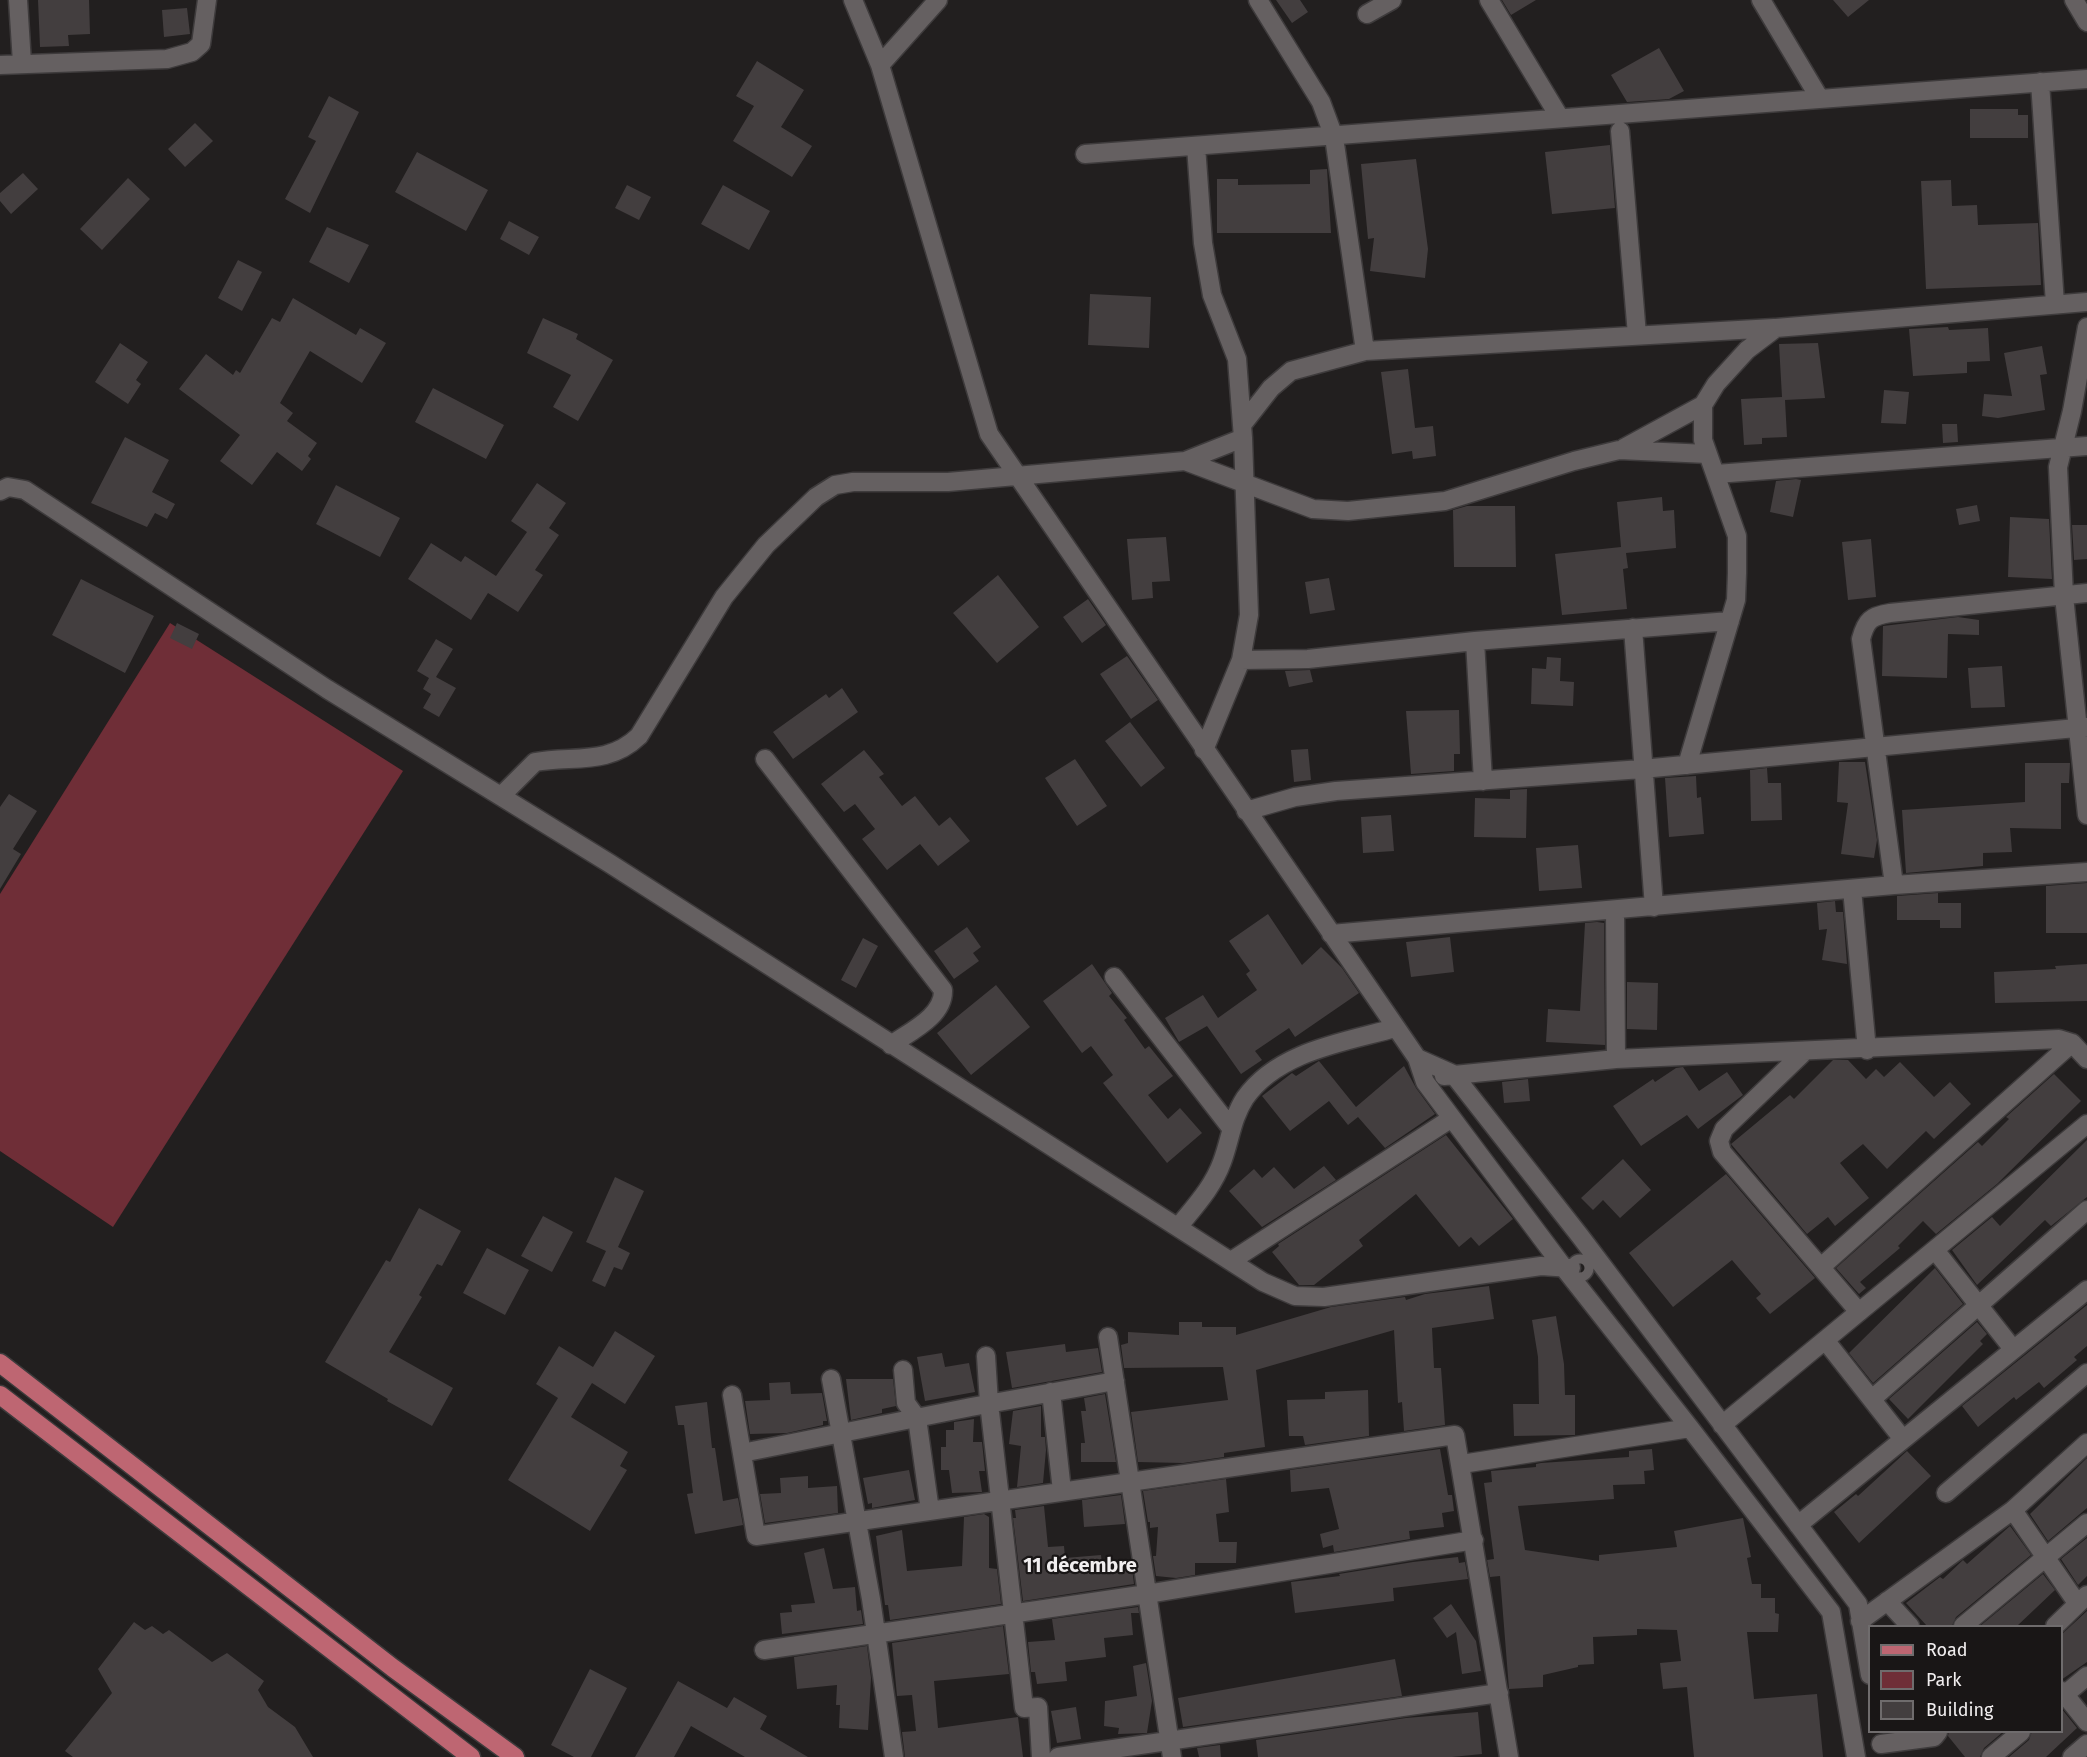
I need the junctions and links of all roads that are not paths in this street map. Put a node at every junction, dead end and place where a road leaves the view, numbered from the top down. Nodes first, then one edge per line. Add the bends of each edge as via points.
1 (18, 0) edge
2 (207, 0) edge
3 (853, 0) edge
4 (938, 0) edge
5 (1258, 0) edge
6 (1392, 0) edge
7 (1489, 0) edge
8 (1761, 0) edge
9 (2074, 0) edge
10 (1367, 14) dead end
11 (2087, 22) edge
12 (22, 63) junction
13 (0, 65) edge
14 (880, 65) junction
15 (2087, 79) edge
16 (2040, 82) junction
17 (1820, 99) junction
18 (1560, 118) junction
19 (1620, 131) dead end
20 (1334, 137) junction
21 (1196, 146) junction
22 (1085, 154) dead end
23 (2087, 302) edge
24 (2055, 304) junction
25 (2087, 327) edge
26 (1776, 328) junction
27 (1637, 335) junction
28 (1365, 351) junction
29 (1703, 405) junction
30 (1243, 432) junction
31 (2087, 446) edge
32 (2061, 448) junction
33 (1619, 450) junction
34 (1708, 454) junction
35 (1185, 461) junction
36 (1716, 474) junction
37 (1017, 476) junction
38 (1245, 485) junction
39 (1, 495) edge
40 (2087, 594) edge
41 (2064, 596) junction
42 (1730, 621) junction
43 (1633, 628) junction
44 (1475, 641) junction
45 (1241, 660) junction
46 (2082, 727) edge
47 (1875, 748) junction
48 (1204, 750) junction
49 (765, 759) dead end
50 (1687, 765) junction
51 (1642, 769) junction
52 (1484, 781) junction
53 (501, 796) junction
54 (1246, 812) junction
55 (2087, 815) edge
56 (2087, 872) edge
57 (1894, 885) junction
58 (1852, 889) junction
59 (1654, 908) junction
60 (1615, 910) junction
61 (1331, 934) junction
62 (1114, 977) dead end
63 (1395, 1028) junction
64 (2072, 1043) junction
65 (891, 1045) junction
66 (1868, 1050) junction
67 (1804, 1052) junction
68 (1417, 1059) junction
69 (1616, 1059) junction
70 (2087, 1059) edge
71 (1453, 1074) junction
72 (1425, 1082) junction
73 (1452, 1118) junction
74 (2087, 1124) edge
75 (1231, 1128) junction
76 (2087, 1210) edge
77 (1179, 1226) junction
78 (1935, 1250) junction
79 (1231, 1261) junction
80 (1581, 1266) junction
81 (1821, 1267) junction
82 (2087, 1290) edge
83 (1978, 1306) junction
84 (1859, 1312) junction
85 (1108, 1337) dead end
86 (1825, 1340) junction
87 (2013, 1349) junction
88 (986, 1356) dead end
89 (0, 1363) edge
90 (903, 1370) dead end
91 (2087, 1372) edge
92 (831, 1379) dead end
93 (1115, 1381) junction
94 (1051, 1392) junction
95 (0, 1395) edge
96 (732, 1395) dead end
97 (1872, 1399) junction
98 (989, 1403) junction
99 (917, 1418) junction
100 (1722, 1425) junction
101 (1690, 1428) junction
102 (841, 1435) junction
103 (1902, 1438) junction
104 (2087, 1443) edge
105 (742, 1453) junction
106 (1462, 1464) junction
107 (1130, 1480) junction
108 (1062, 1491) junction
109 (1946, 1493) dead end
110 (1000, 1500) junction
111 (2013, 1510) junction
112 (930, 1511) junction
113 (857, 1523) junction
114 (2087, 1523) edge
115 (1798, 1525) junction
116 (1474, 1540) junction
117 (2046, 1558) junction
118 (1147, 1594) junction
119 (2082, 1599) edge
120 (1887, 1601) junction
121 (1014, 1614) junction
122 (1860, 1621) junction
123 (1909, 1625) edge
124 (1964, 1625) edge
125 (2056, 1625) edge
126 (876, 1633) junction
127 (764, 1650) dead end
128 (1868, 1669) edge
129 (2087, 1676) edge
130 (1499, 1693) junction
131 (2063, 1693) edge
132 (2063, 1695) edge
133 (451, 1710) junction
134 (2087, 1722) edge
135 (432, 1729) junction
136 (1937, 1733) edge
137 (2019, 1733) edge
138 (1881, 1744) edge
139 (2087, 1744) edge
140 (1171, 1749) edge
141 (471, 1757) edge
142 (515, 1757) edge
143 (894, 1757) edge
144 (1041, 1757) edge
145 (1058, 1757) edge
146 (1509, 1757) edge
147 (1856, 1757) edge
148 (1991, 1757) edge
149 (2072, 1757) edge

1 - 12 street
2 - 12 street via 201,44 192,52 167,59
3 - 14 street
4 - 14 street
5 - 20 street via 1321,102
6 - 10 street
7 - 18 street
8 - 17 street
9 - 11 street
12 - 13 street
14 - 37 street via 989,434
15 - 16 street
16 - 17 street
16 - 24 street
17 - 18 street
18 - 20 street
19 - 27 street
20 - 21 street
20 - 28 street
21 - 22 street
21 - 30 street via 1203,243 1212,295 1237,358
23 - 24 street
24 - 26 street
25 - 32 street
26 - 27 street
26 - 29 street via 1747,350
27 - 28 street
28 - 30 street via 1291,371 1271,388
29 - 33 street
29 - 34 street via 1703,440
30 - 35 street
30 - 38 street
31 - 32 street
32 - 36 street
32 - 41 street via 2058,467
33 - 34 street
33 - 38 street via 1574,460 1445,501 1407,507 1313,509
34 - 36 street
35 - 37 street
35 - 38 street
36 - 42 street via 1737,536 1736,600
37 - 48 street
37 - 53 street via 948,482 854,482 836,485 816,497 766,545 724,597 639,736 627,748 608,756 535,762
38 - 45 street via 1249,615
39 - 53 street via 14,487 25,490 327,689
40 - 41 street
41 - 46 street
41 - 47 street via 1872,616 1864,624 1861,639
42 - 43 street
42 - 50 street
43 - 44 street
43 - 51 street
44 - 45 street via 1308,659
44 - 52 street
45 - 48 street
46 - 47 street
46 - 55 street
47 - 50 street
47 - 57 street
48 - 54 street
49 - 65 street via 944,990 944,1003 938,1011
50 - 51 street
51 - 52 street
51 - 59 street
52 - 54 street via 1336,790
53 - 65 street
54 - 61 street
56 - 57 street
57 - 58 street
58 - 59 street
58 - 66 street
59 - 60 street
60 - 61 street
60 - 69 street
61 - 63 street
62 - 75 street
63 - 68 street
63 - 75 street via 1301,1054 1246,1097
64 - 66 street via 2059,1039
64 - 70 street
64 - 81 street
65 - 77 street
66 - 67 street
67 - 69 street
67 - 81 street via 1724,1129 1719,1141 1722,1152
68 - 71 street
68 - 72 street
69 - 71 street
71 - 72 street
71 - 80 street
72 - 73 street
73 - 79 street
73 - 80 street
74 - 78 street
75 - 77 street via 1222,1162 1206,1192
76 - 83 street
77 - 79 street
78 - 83 street
78 - 84 street
79 - 80 street via 1294,1296 1324,1297 1541,1266
80 - 100 street
80 - 101 street
81 - 84 street
82 - 87 street
83 - 87 street
83 - 97 street
84 - 86 street
85 - 93 street
86 - 97 street
86 - 100 street
87 - 103 street
88 - 98 street
89 - 133 main road
90 - 99 street via 906,1403
91 - 109 street
92 - 102 street
93 - 94 street
93 - 107 street
94 - 98 street
94 - 108 street
95 - 135 main road
96 - 105 street
97 - 103 street
98 - 99 street
98 - 110 street
99 - 102 street
99 - 112 street
100 - 115 street
101 - 106 street
101 - 147 street via 1831,1612
102 - 105 street
102 - 113 street
103 - 115 street
104 - 111 street
105 - 113 street via 756,1536
106 - 107 street via 1455,1435
106 - 116 street
107 - 108 street
107 - 118 street
108 - 110 street
110 - 112 street
110 - 121 street
111 - 117 street
111 - 120 street
112 - 113 street
113 - 126 street
114 - 117 street
115 - 122 street via 1858,1604
116 - 118 street
116 - 130 street
117 - 119 street
117 - 124 street
118 - 121 street
118 - 140 street
119 - 125 street
120 - 122 street
120 - 123 street
121 - 126 street
121 - 144 street via 1024,1708 1038,1707
122 - 128 street
126 - 127 street
126 - 143 street
129 - 131 street
130 - 140 street
130 - 146 street
132 - 134 street
133 - 135 main road
133 - 142 main road
135 - 141 main road
136 - 138 street via 1934,1737
137 - 148 street
139 - 149 street
140 - 145 street

